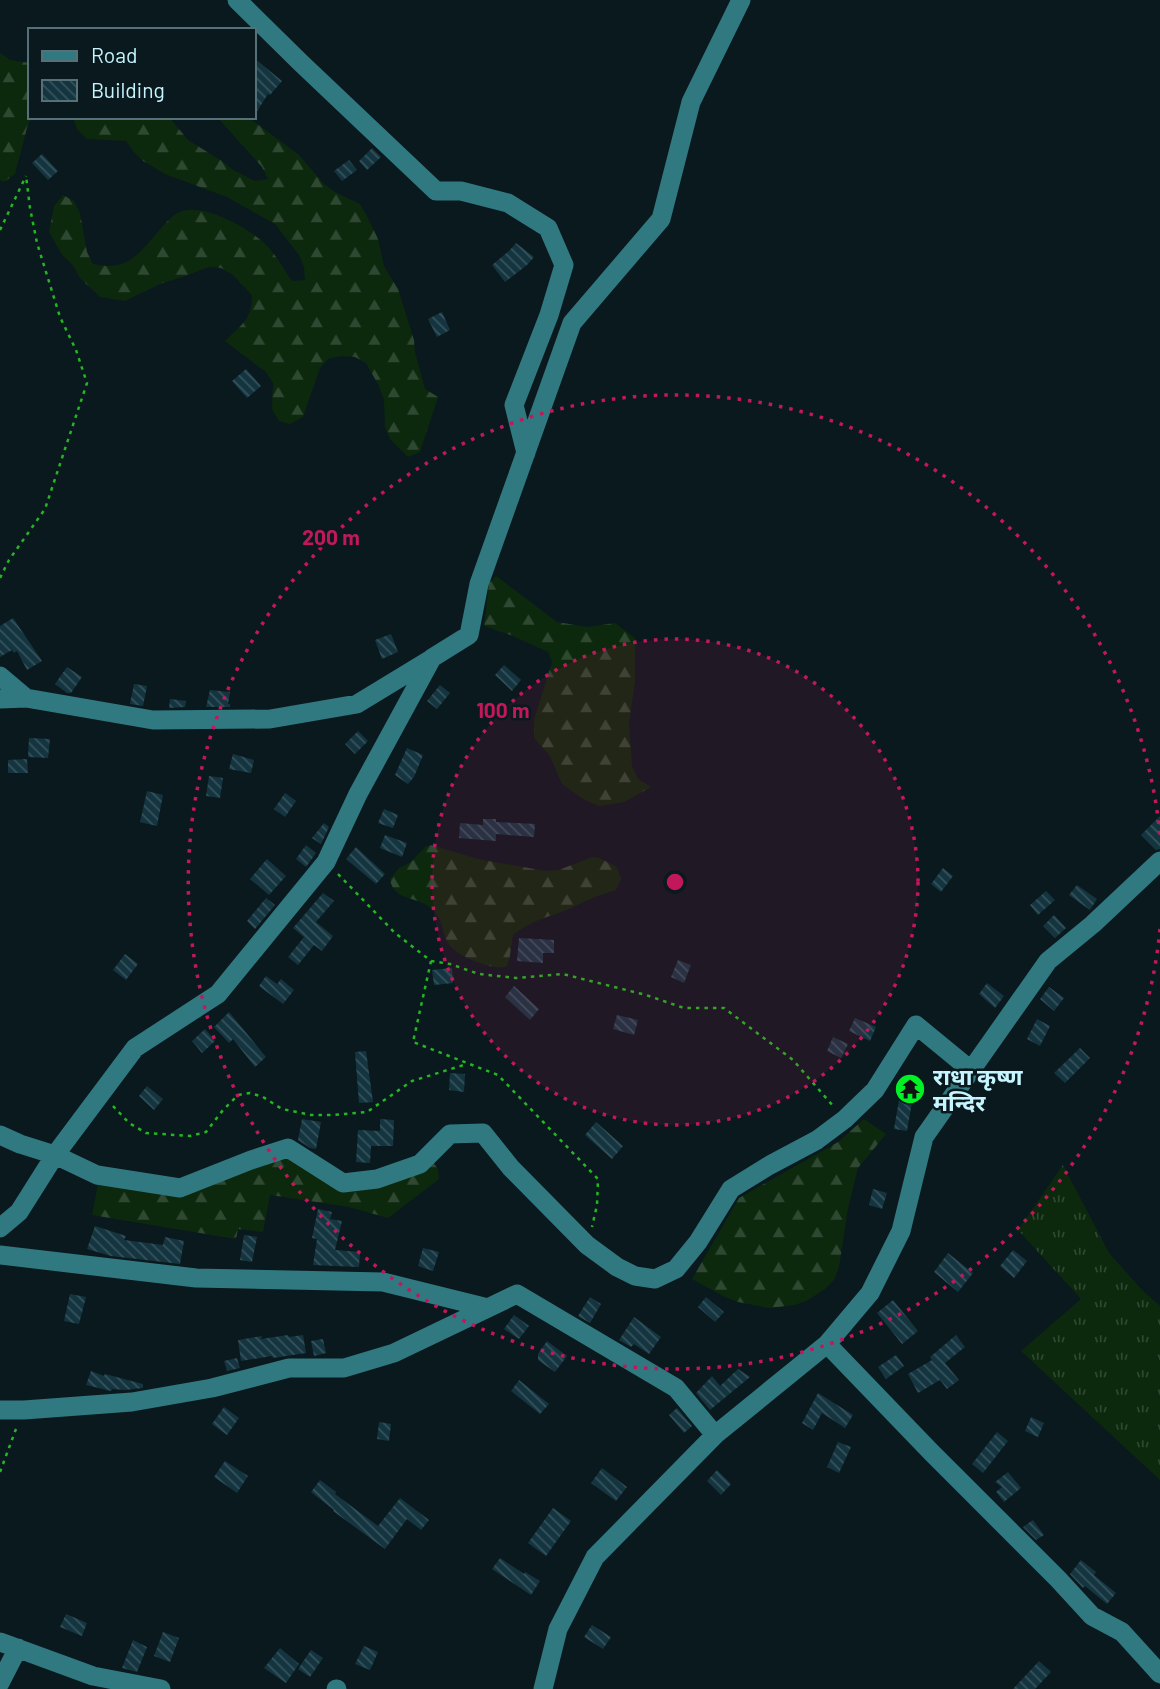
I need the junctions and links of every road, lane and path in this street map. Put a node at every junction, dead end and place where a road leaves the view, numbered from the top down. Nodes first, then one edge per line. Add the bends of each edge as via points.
1 (237, 0) edge
2 (741, 0) edge
3 (0, 230) edge
4 (526, 453) junction
5 (0, 578) edge
6 (432, 658) junction
7 (0, 676) edge
8 (26, 698) junction
9 (0, 699) edge
10 (1160, 861) edge
11 (326, 862) junction
12 (431, 961) junction
13 (469, 1064) junction
14 (972, 1071) junction
15 (102, 1093) junction
16 (845, 1119) junction
17 (0, 1135) edge
18 (55, 1155) junction
19 (0, 1228) edge
20 (587, 1245) junction
21 (0, 1255) edge
22 (488, 1308) junction
23 (827, 1344) junction
24 (0, 1410) edge
25 (24, 1410) junction
26 (715, 1435) junction
27 (0, 1472) edge
28 (9, 1645) edge
29 (1160, 1674) edge
30 (0, 1682) edge
31 (161, 1689) edge
32 (543, 1689) edge

1 - 4 street via 436,191 461,191 508,203 548,228 564,265 514,405
2 - 4 street via 691,102 661,219 572,323
3 - 5 path via 26,176 37,243 87,383 45,509
4 - 6 street via 479,584 469,635
6 - 8 street via 357,704 270,719 153,720
6 - 11 street
7 - 8 street
8 - 9 street
10 - 14 street via 1048,961
11 - 12 path via 395,933
11 - 15 street via 218,994 135,1048
12 - 13 path via 413,1042
12 - 16 path via 516,978 562,974 684,1008 724,1009 793,1060
13 - 15 path via 412,1081 367,1112 311,1115 282,1109 250,1093 237,1095 206,1132 190,1136 146,1133 129,1123
13 - 20 path via 498,1075 598,1179
14 - 16 street via 916,1025 875,1090
14 - 23 street via 924,1137 901,1231 870,1293
15 - 18 street
16 - 20 street via 731,1189 676,1269 656,1279 635,1276
17 - 18 street
18 - 19 street via 19,1212
18 - 20 street via 97,1175 180,1188 288,1148 343,1183 377,1179 420,1164 450,1134 483,1133
21 - 22 street via 196,1278 383,1282
22 - 25 street via 394,1353 344,1368 289,1368 132,1402
22 - 26 street via 517,1293 677,1388
23 - 26 street
23 - 29 street via 1092,1616 1122,1632
24 - 25 street
25 - 27 path
26 - 32 street via 596,1557 558,1629
28 - 30 street
28 - 31 street via 93,1676

